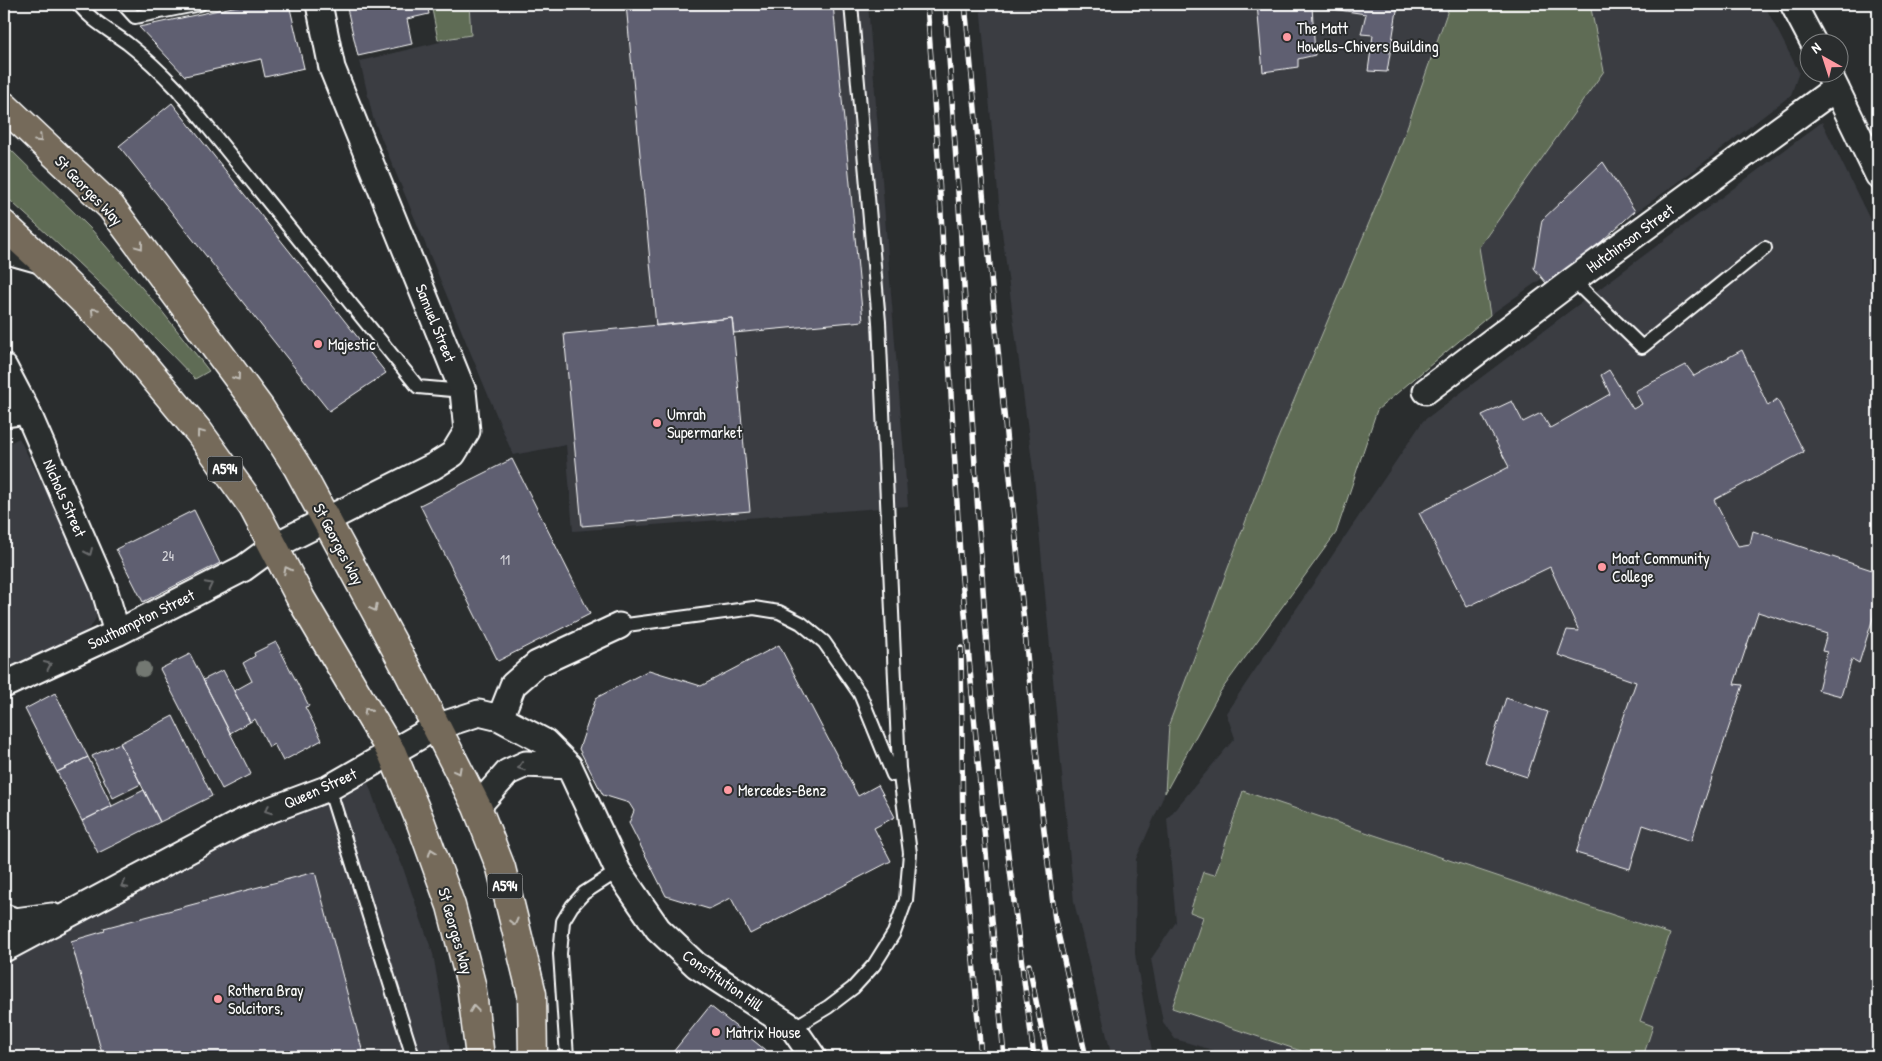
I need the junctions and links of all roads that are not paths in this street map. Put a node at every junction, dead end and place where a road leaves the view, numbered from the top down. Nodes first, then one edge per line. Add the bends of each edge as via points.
1 (78, 4) edge
2 (123, 4) edge
3 (200, 4) edge
4 (319, 4) edge
5 (851, 4) edge
6 (1793, 4) edge
7 (1808, 32) edge
8 (1829, 82) edge
9 (1833, 82) edge
10 (4, 106) edge
11 (1878, 175) edge
12 (4, 225) edge
13 (1764, 248) dead end
14 (4, 250) edge
15 (43, 261) junction
16 (1573, 280) junction
17 (4, 367) edge
18 (463, 391) junction
19 (1426, 391) dead end
20 (15, 412) edge
21 (326, 519) junction
22 (274, 546) junction
23 (619, 626) joint
24 (117, 633) junction
25 (4, 685) edge
26 (500, 718) junction
27 (436, 727) junction
28 (392, 753) junction
29 (569, 766) junction
30 (899, 768) junction
31 (329, 788) junction
32 (477, 807) junction
33 (618, 871) junction
34 (70, 914) junction
35 (4, 917) edge
36 (4, 949) edge
37 (793, 1028) junction
38 (413, 1057) edge
39 (480, 1057) edge
40 (533, 1057) edge
41 (567, 1057) edge
42 (812, 1057) edge

1 - 18 lane via 90,18 140,54 177,89 418,387
2 - 3 lane via 135,17
4 - 18 street, Samuel Street via 332,68
5 - 30 lane via 879,322
6 - 7 street
8 - 16 street, Hutchinson Street
9 - 11 street
10 -> 21 main road, St Georges Way / A594 via 111,208 260,408
12 - 15 main road, St Georges Way / A594
13 - 16 lane via 1642,347
14 - 15 street
22 -> 15 main road, St Georges Way / A594 via 253,507 199,432 122,339
16 - 19 street, Hutchinson Street
17 - 20 street, Nichols Street
18 - 21 street, Samuel Street via 467,431 453,454
20 -> 24 street, Nichols Street via 104,588
21 - 22 street, Samuel Street
21 -> 27 main road, St Georges Way / A594
24 -> 22 street, Southampton Street via 244,568
28 -> 22 main road, St Georges Way / A594
23 - 26 street via 537,664 513,685
23 - 30 lane via 754,608 778,612 801,623 824,642 860,694 893,775
25 -> 24 street, Southampton Street
26 - 27 street, Queen Street via 479,713
26 - 29 street, Constitution Hill via 545,742
27 - 28 street, Queen Street
27 -> 32 main road, St Georges Way / A594
28 - 31 street, Queen Street
39 -> 28 main road, St Georges Way / A594 via 471,984 451,906
29 -> 32 street via 526,764 508,772
29 - 33 street, Constitution Hill
30 - 37 lane via 910,853 906,900 894,933 874,965 853,988
31 -> 34 street, Queen Street via 236,825
31 - 38 lane
32 -> 40 main road, St Georges Way / A594 via 501,868 532,994
33 - 37 street, Constitution Hill via 658,929 696,965
33 - 41 lane via 584,893 563,921 560,954
34 - 35 street via 15,921
34 - 36 street, Queen Street
37 - 42 street, Constitution Hill

